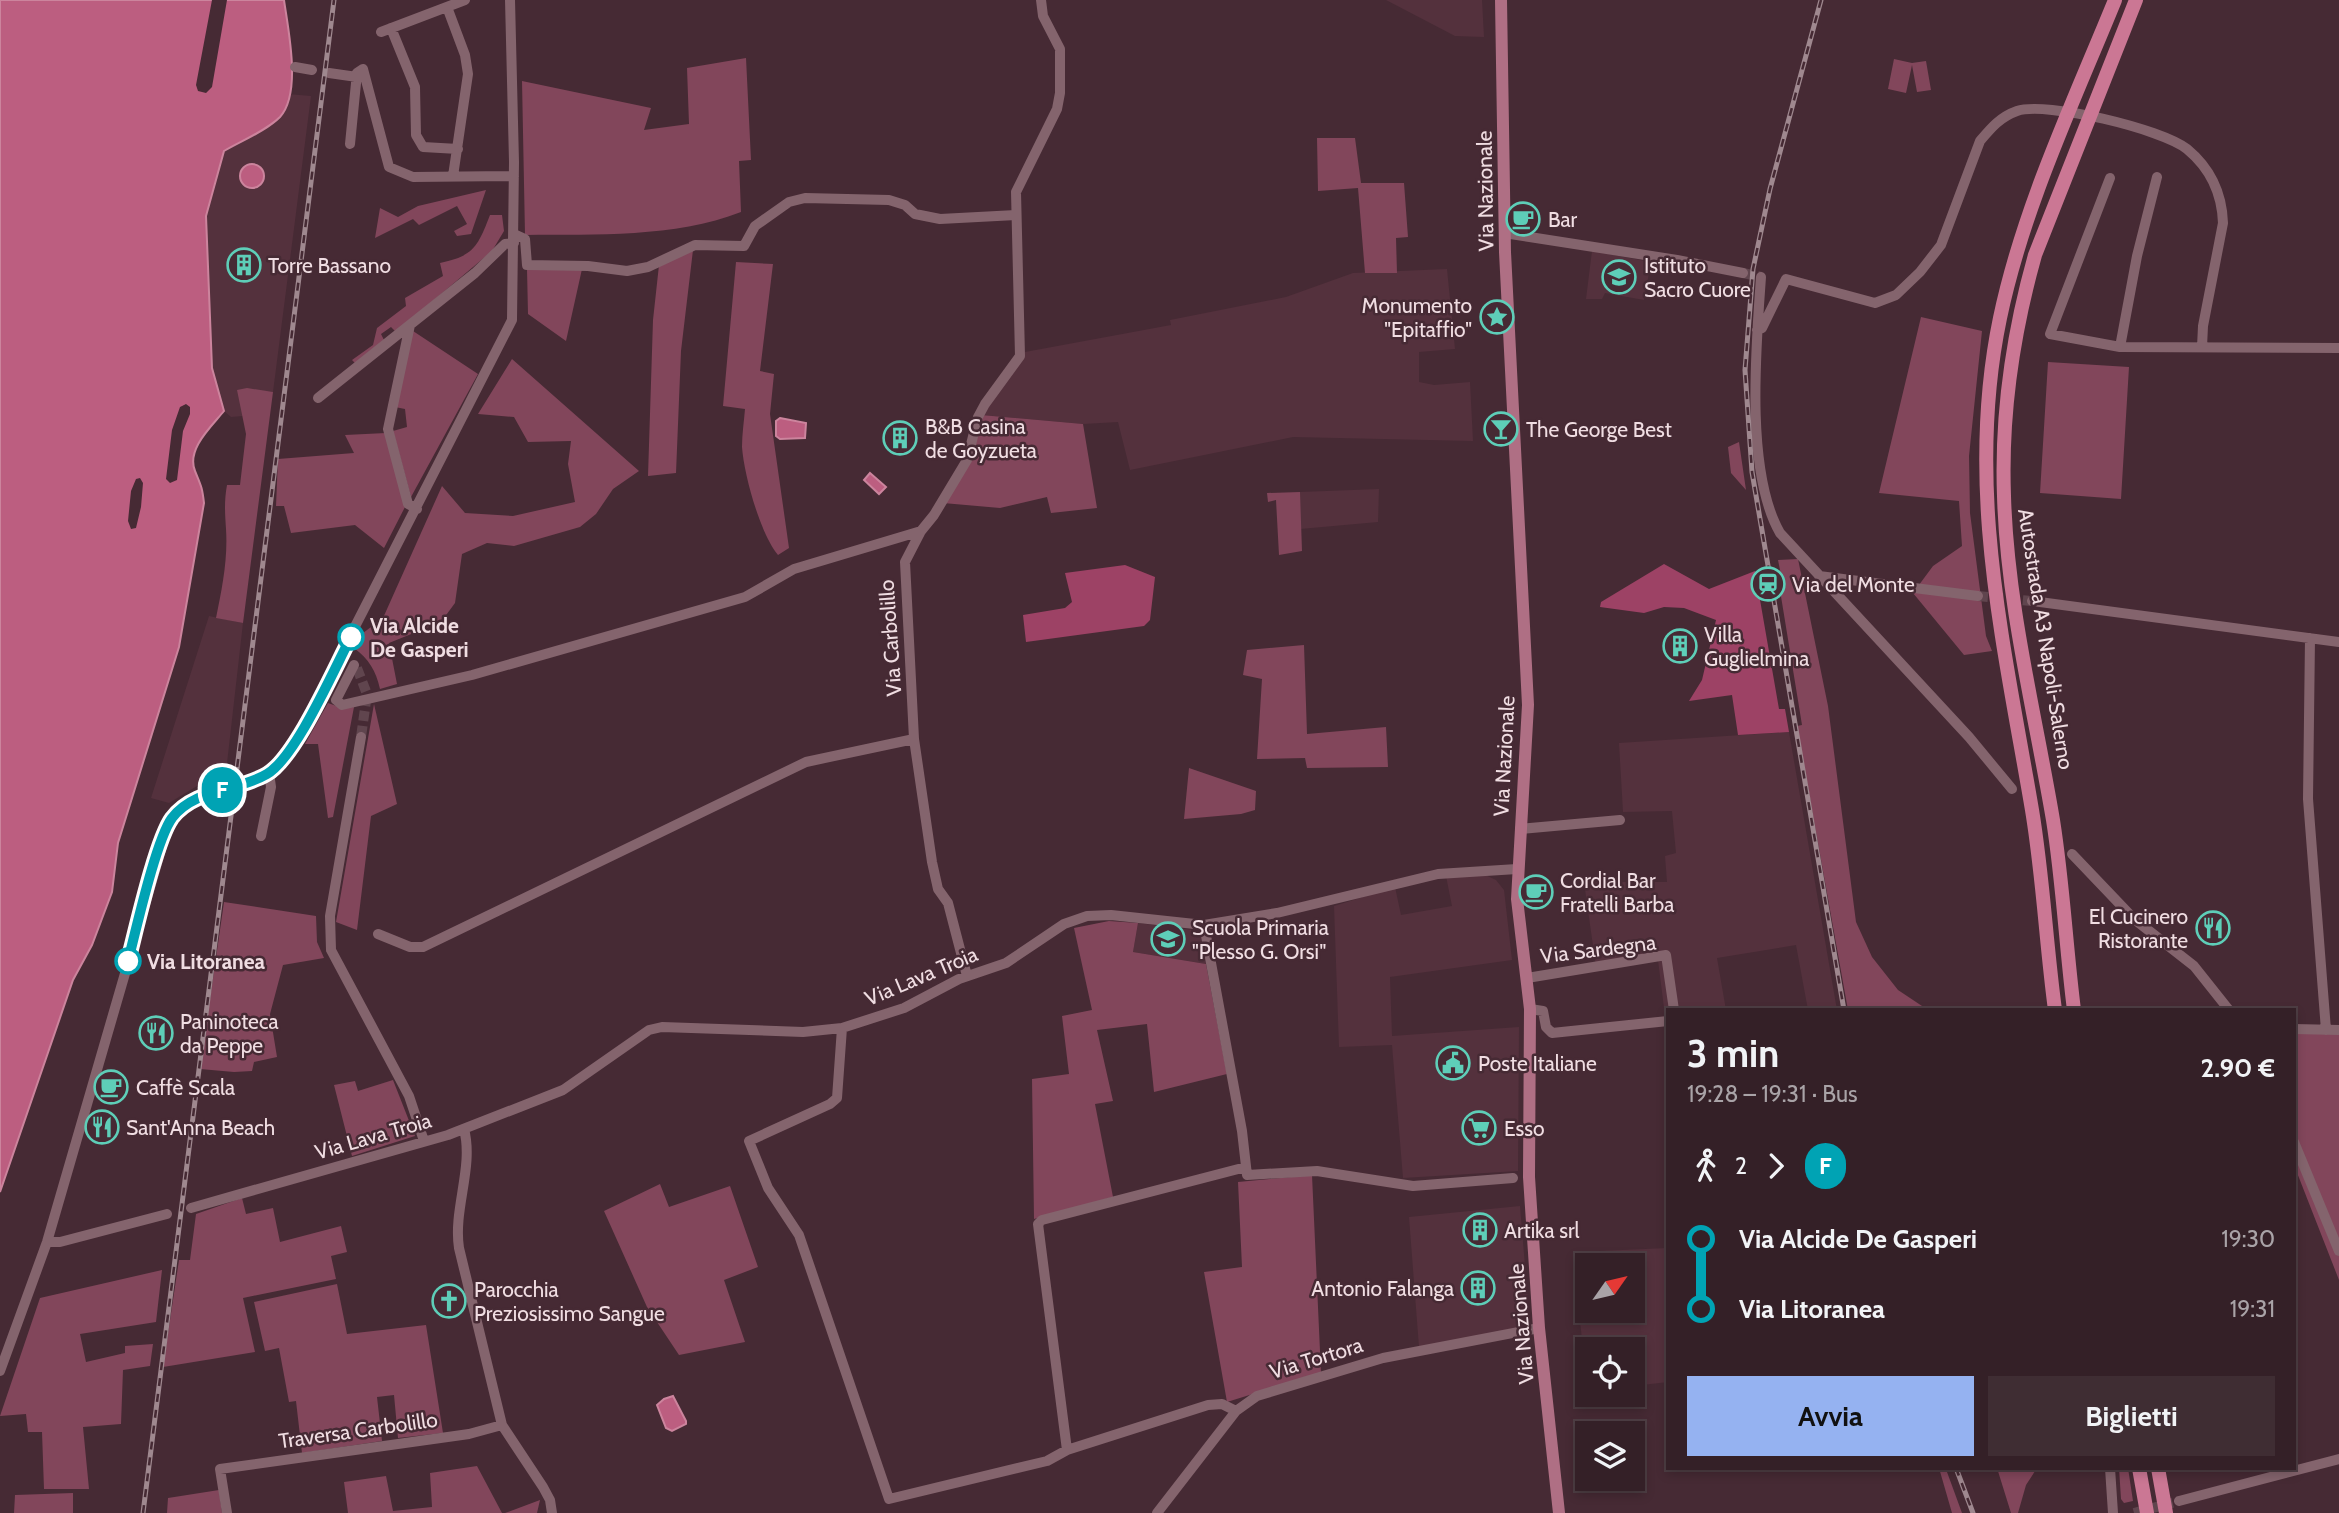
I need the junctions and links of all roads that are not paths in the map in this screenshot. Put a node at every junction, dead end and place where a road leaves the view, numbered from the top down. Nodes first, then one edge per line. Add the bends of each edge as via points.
1 (465, 0) edge
2 (510, 0) edge
3 (1041, 0) edge
4 (1501, 0) edge
5 (2115, 0) edge
6 (2136, 0) edge
7 (447, 7) junction
8 (295, 67) dead end
9 (312, 70) dead end
10 (329, 73) dead end
11 (357, 77) junction
12 (349, 144) dead end
13 (458, 149) junction
14 (453, 176) junction
15 (514, 176) junction
16 (2157, 177) dead end
17 (2110, 178) dead end
18 (1016, 215) junction
19 (1504, 233) junction
20 (514, 238) junction
21 (1743, 273) tunnel mouth
22 (1761, 277) dead end
23 (410, 325) junction
24 (1757, 330) junction
25 (2120, 347) junction
26 (2202, 347) junction
27 (2339, 348) edge
28 (318, 398) dead end
29 (417, 509) junction
30 (921, 531) junction
31 (1819, 576) junction
32 (1978, 596) tunnel mouth
33 (2032, 601) tunnel mouth
34 (2310, 638) junction
35 (2339, 642) edge
36 (341, 656) junction
37 (361, 737) tunnel mouth
38 (914, 739) junction
39 (269, 773) junction
40 (240, 785) tunnel mouth
41 (2012, 789) dead end
42 (220, 791) tunnel mouth
43 (1620, 820) dead end
44 (1520, 829) junction
45 (261, 836) dead end
46 (2072, 854) dead end
47 (1517, 869) junction
48 (1203, 925) junction
49 (377, 934) dead end
50 (967, 976) junction
51 (1527, 978) junction
52 (1674, 1008) edge
53 (2055, 1008) edge
54 (2074, 1008) edge
55 (2228, 1008) edge
56 (1530, 1009) junction
57 (1666, 1021) edge
58 (842, 1028) junction
59 (2296, 1029) edge
60 (2326, 1030) junction
61 (2339, 1030) edge
62 (464, 1129) junction
63 (424, 1141) junction
64 (2296, 1147) edge
65 (1246, 1167) junction
66 (1520, 1178) junction
67 (191, 1208) dead end
68 (167, 1214) dead end
69 (47, 1242) junction
70 (2339, 1251) edge
71 (1539, 1328) junction
72 (0, 1371) edge
73 (1236, 1411) junction
74 (502, 1425) junction
75 (1067, 1450) junction
76 (2339, 1459) edge
77 (2110, 1470) edge
78 (2139, 1470) edge
79 (2158, 1470) edge
80 (2179, 1501) tunnel mouth
81 (227, 1513) edge
82 (550, 1513) edge
83 (1157, 1513) edge
84 (1559, 1513) edge
85 (2113, 1513) edge
86 (2147, 1513) edge
87 (2166, 1513) edge

1 - 7 street
2 - 15 street
3 - 18 street, Via Carbolillo via 1043,16 1060,49 1060,93 1057,109 1016,192
4 - 19 main road, Via Nazionale
5 - 53 highway, Autostrada A3 Napoli-Salerno via 2031,209 2012,269 1996,342 1986,442 1986,518 1993,577 2038,849
6 - 54 highway, Autostrada A3 Napoli-Salerno via 2035,255 2004,424 2010,564 2053,823
7 - 13 street via 468,74
7 - 13 street via 386,30 415,87 416,135 423,146
8 - 9 street
10 - 11 street
11 - 12 street
11 - 14 street via 360,69 366,72 389,167 414,177
13 - 14 street
14 - 15 street
15 - 20 street
16 - 25 street
17 - 25 street via 2050,334
18 - 20 street via 940,219 915,214 889,200 804,198 789,201 755,226 744,247 695,245 648,267 627,271 527,265 525,239
18 - 30 street, Via Carbolillo via 1020,356 985,404 967,460
19 - 21 street
19 - 44 main road, Via Nazionale via 1528,705
20 - 23 street
20 - 29 street via 514,303 506,336
22 - 24 street
23 - 28 street
23 - 29 street via 388,429 400,483 408,504
24 - 26 street via 1786,279 1875,303 1903,290 1941,245 1973,159 1991,127 2019,110 2055,110 2173,140 2198,159 2217,187 2223,223
24 - 31 street via 1757,411 1768,503 1780,534
25 - 26 street
26 - 27 street
29 - 36 street
30 - 36 street via 794,569 745,597 472,675 342,705 336,700 356,666
30 - 38 street, Via Carbolillo via 905,562
31 - 32 street
31 - 41 street
33 - 34 street
34 - 35 street
34 - 60 street via 2308,799
36 - 39 street via 302,730
37 - 63 street via 330,916 331,950 409,1096
38 - 49 street via 806,762 423,947 410,947
38 - 50 street, Via Carbolillo via 932,862
39 - 40 street
39 - 45 street via 271,787
42 - 69 street via 187,803 169,822
43 - 44 street
44 - 47 main road, Via Nazionale
46 - 55 street via 2134,919 2194,966
47 - 48 street, Via Lava Troia via 1438,874 1277,914
47 - 51 main road, Via Nazionale
48 - 50 street, Via Lava Troia via 1087,916 1064,924 1006,963
48 - 65 street
50 - 58 street, Via Lava Troia via 904,1008
51 - 52 street, Via Sardegna via 1666,955
51 - 56 main road, Via Nazionale
56 - 57 street via 1543,1011 1552,1033
56 - 66 main road, Via Nazionale
58 - 62 street, Via Lava Troia via 803,1032 649,1030 563,1090
58 - 75 street via 837,1097 749,1141 768,1188 799,1235 889,1499 1047,1461
59 - 60 street
60 - 61 street
62 - 63 street, Via Lava Troia
62 - 74 street via 467,1148 457,1234
63 - 67 street, Via Lava Troia
64 - 70 street
65 - 66 street via 1247,1175 1317,1171 1413,1186
65 - 75 street via 1038,1224
66 - 71 main road, Via Nazionale
68 - 69 street
69 - 72 street
71 - 73 street, Via Tortora via 1363,1363 1258,1396
71 - 84 main road, Via Nazionale
73 - 75 street via 1222,1404 1208,1405
73 - 83 street, Via Tortora
74 - 81 street, Traversa Carbolillo via 469,1434 220,1469
74 - 82 street via 543,1487
76 - 80 street
77 - 85 street
78 - 86 highway
79 - 87 highway

